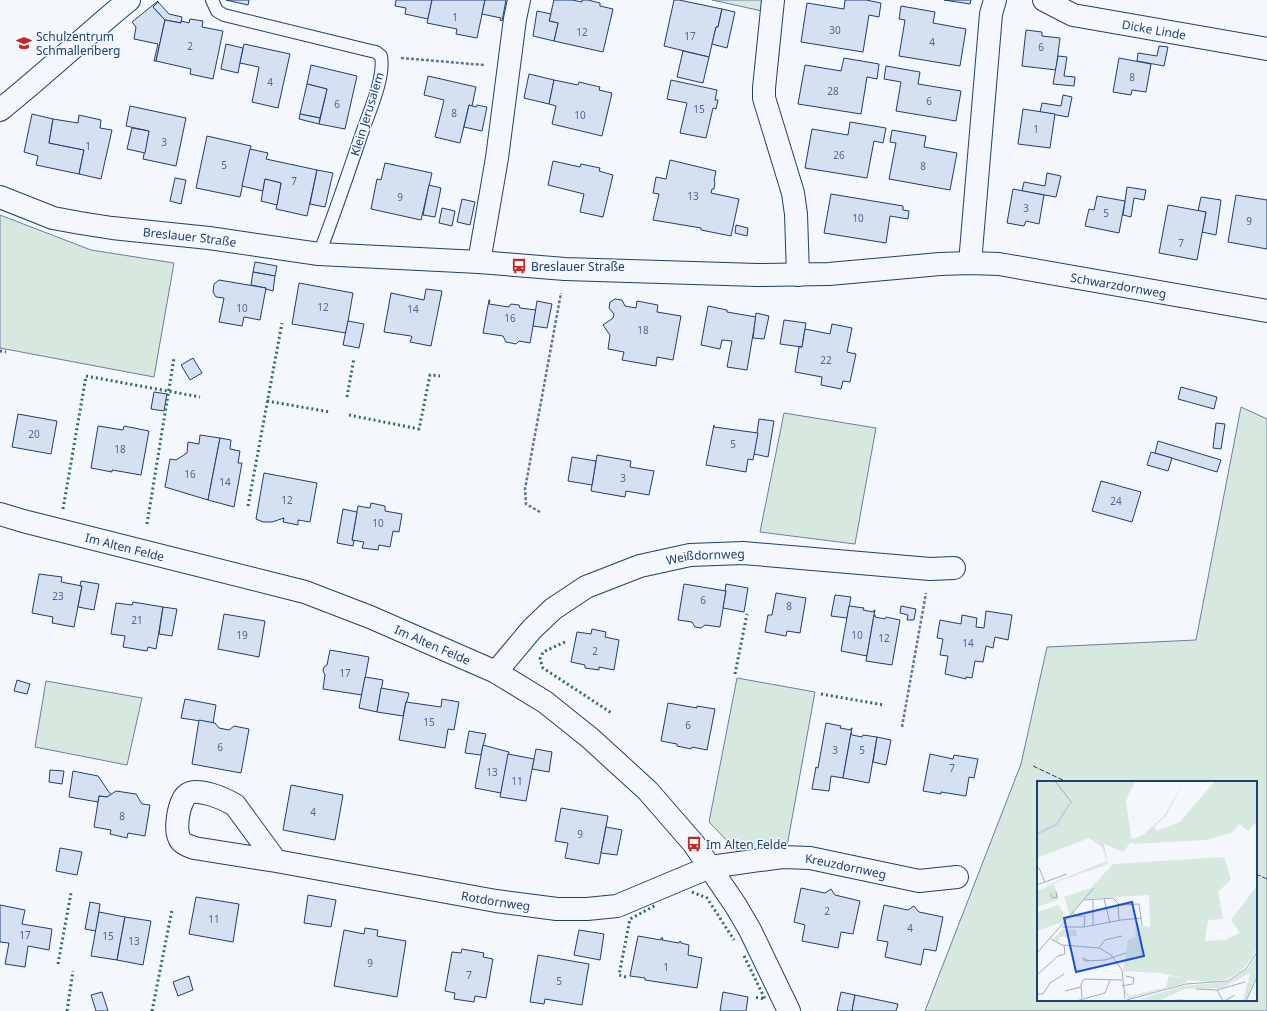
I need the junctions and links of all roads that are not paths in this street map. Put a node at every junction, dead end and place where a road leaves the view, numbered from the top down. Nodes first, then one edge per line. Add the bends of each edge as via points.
1 (128, 0) edge
2 (212, 0) edge
3 (519, 0) edge
4 (773, 0) edge
5 (995, 0) edge
6 (1044, 0) edge
7 (1267, 49) edge
8 (0, 110) edge
9 (0, 197) edge
10 (319, 254) junction
11 (478, 262) junction
12 (970, 263) junction
13 (798, 275) junction
14 (1267, 311) edge
15 (0, 514) edge
16 (954, 568) dead end
17 (496, 672) junction
18 (276, 861) dead end
19 (710, 867) junction
20 (957, 877) dead end
21 (789, 1011) edge

1 - 8 street
2 - 10 lane, Klein Jerusalem via 217,11 224,15 376,52 381,56 379,82
3 - 11 street via 497,158
4 - 13 street via 764,98 793,194
5 - 12 street via 991,14
6 - 7 street, Dicke Linde via 1073,15
9 - 10 street, Breslauer Straße via 53,218 73,222
10 - 11 street, Breslauer Straße
11 - 13 street, Breslauer Straße via 565,269 719,275
12 - 13 street, Schwarzdornweg
12 - 14 street, Schwarzdornweg via 999,264
15 - 17 street, Im Alten Felde via 305,592 370,617
16 - 17 street, Weißdornweg via 930,569 743,553 690,555 640,566 586,587 553,609 532,628
17 - 19 street, Im Alten Felde via 545,702 590,738 648,791 694,844
18 - 19 street, Rotdornweg via 496,901 557,909 617,906
19 - 20 street, Kreuzdornweg via 782,857 810,858 919,881
19 - 21 street, Im Alten Felde via 750,930

